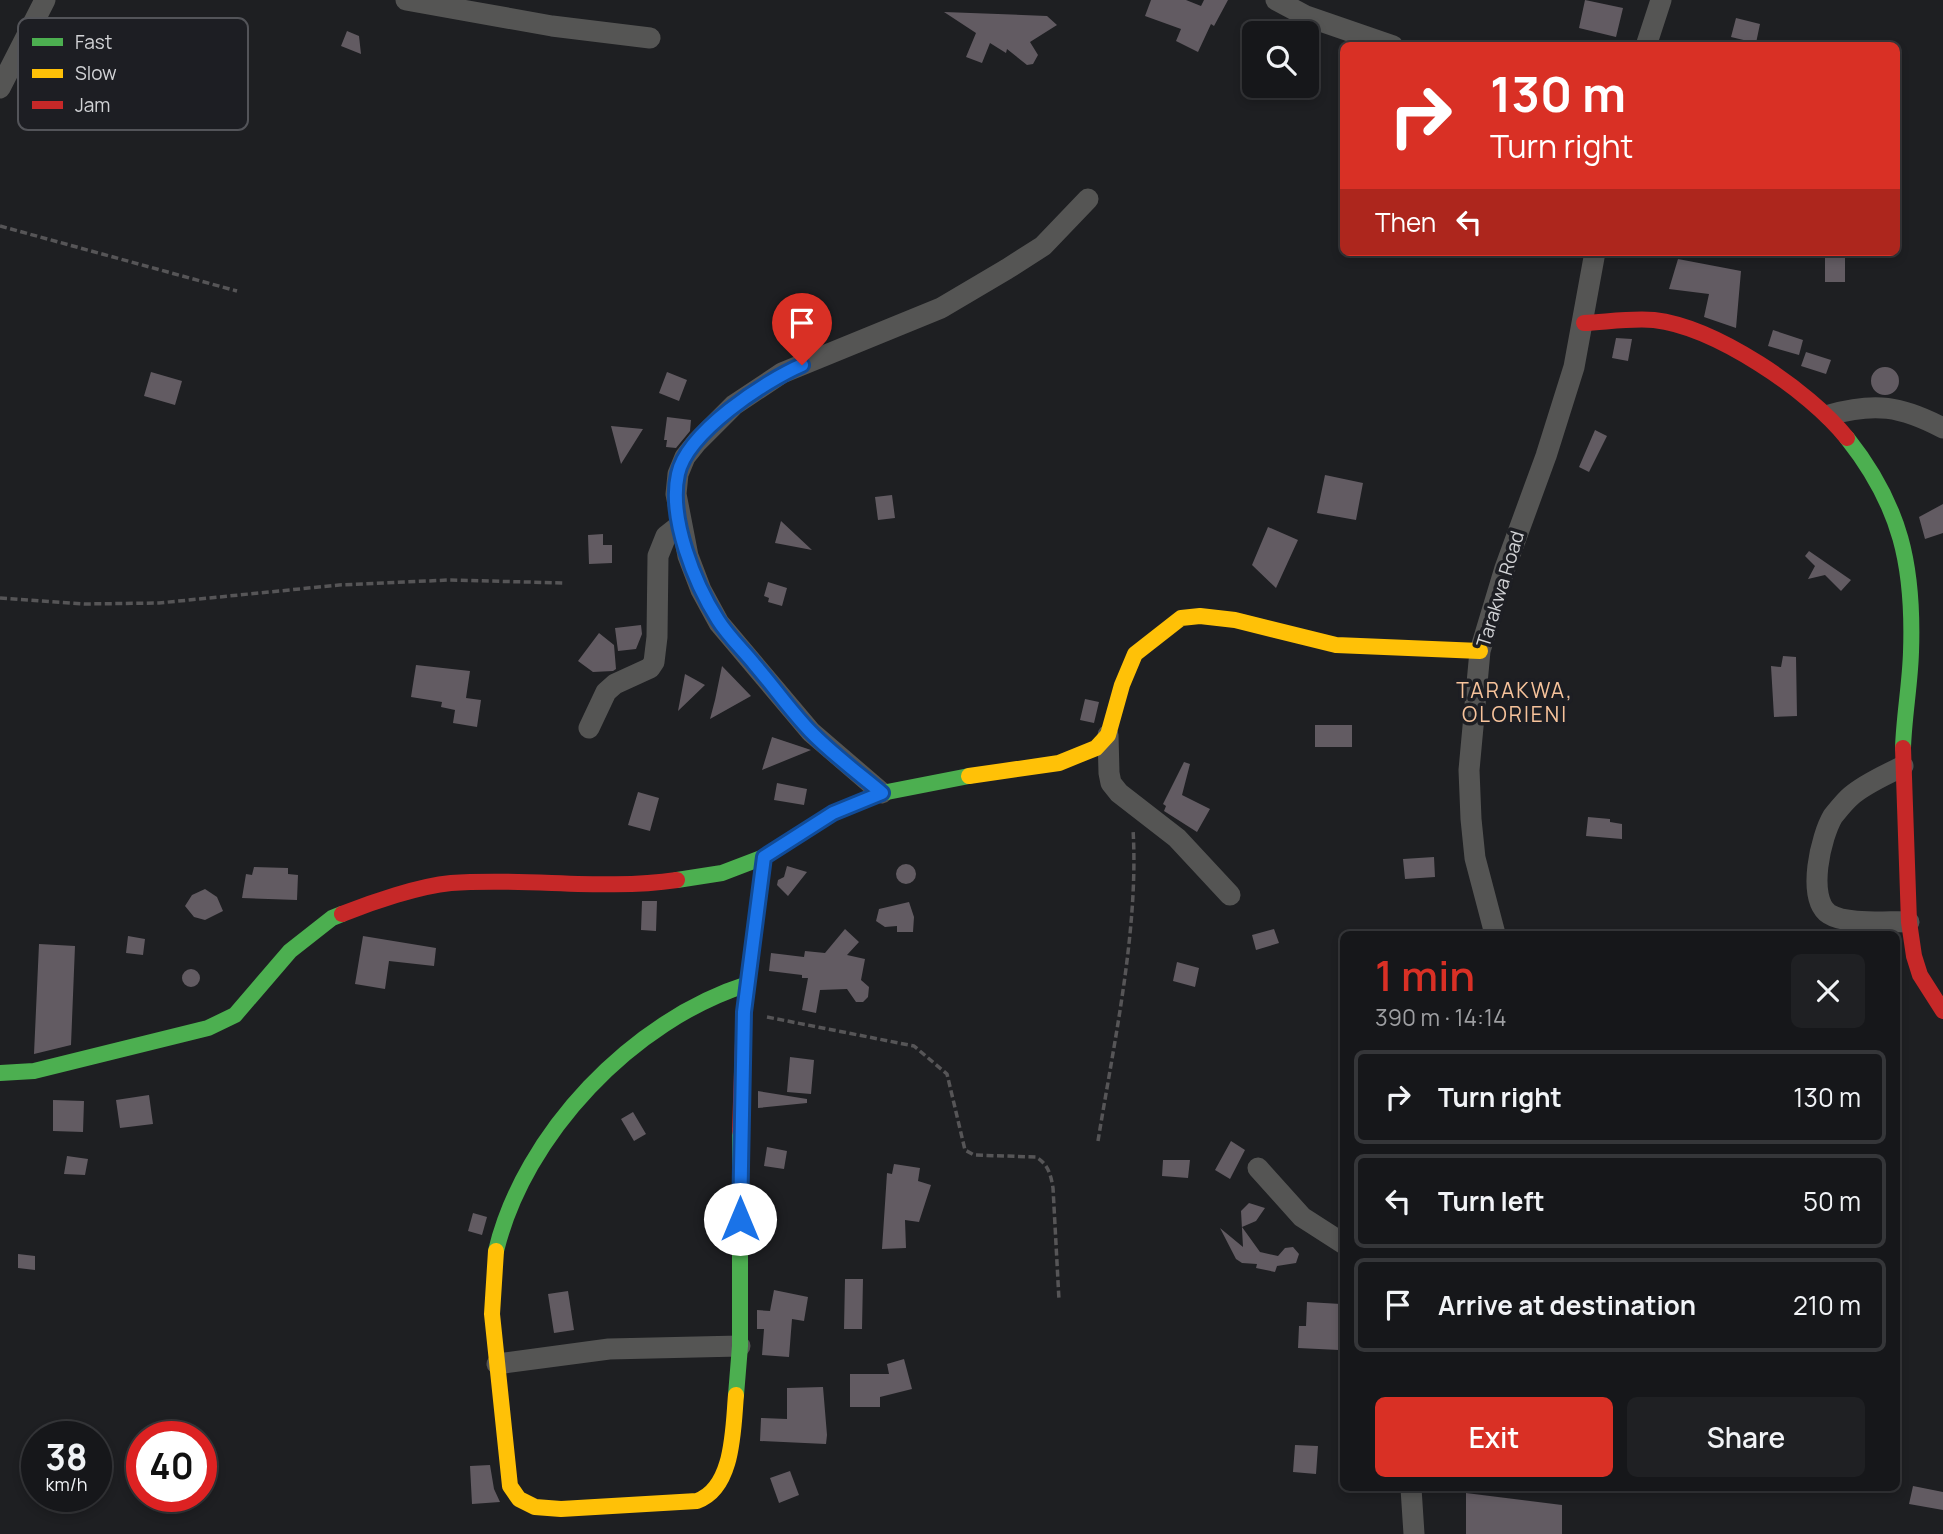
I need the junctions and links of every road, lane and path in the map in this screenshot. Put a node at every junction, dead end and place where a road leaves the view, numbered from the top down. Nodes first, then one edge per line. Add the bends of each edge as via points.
1 (45, 0) edge
2 (406, 0) edge
3 (1276, 0) edge
4 (1661, 0) edge
5 (36, 18) edge
6 (650, 38) dead end
7 (1381, 42) edge
8 (1647, 42) edge
9 (18, 53) edge
10 (0, 88) edge
11 (1088, 199) dead end
12 (0, 226) edge
13 (1594, 256) edge
14 (237, 291) dead end
15 (1584, 323) junction
16 (1829, 415) junction
17 (1943, 428) edge
18 (680, 525) junction
19 (565, 583) dead end
20 (0, 598) edge
21 (1480, 651) junction
22 (589, 728) dead end
23 (1108, 735) junction
24 (1903, 766) junction
25 (882, 793) junction
26 (1132, 802) junction
27 (764, 857) junction
28 (1230, 895) dead end
29 (1909, 922) junction
30 (1494, 931) edge
31 (748, 984) junction
32 (1943, 1011) edge
33 (744, 1012) junction
34 (0, 1073) edge
35 (1098, 1141) dead end
36 (1258, 1168) dead end
37 (1340, 1241) edge
38 (1059, 1300) dead end
39 (740, 1346) junction
40 (497, 1364) junction
41 (1410, 1491) edge
42 (1414, 1534) edge

1 - 5 street
2 - 6 street
3 - 7 street via 1306,16
4 - 8 street
9 - 10 street
11 - 18 street via 1042,246 996,276 941,308 782,373 734,405 684,457 676,494
12 - 14 path
13 - 15 street, Tarakwa Road
15 - 16 street via 1654,320 1709,336 1743,353
15 - 21 street, Tarakwa Road via 1560,418 1508,557
16 - 17 street via 1854,408 1900,409
16 - 24 street via 1869,466 1898,526 1909,570 1912,653
18 - 22 street via 666,536 658,556 654,662 606,692
18 - 25 street via 701,590 719,623 811,732
19 - 20 path via 449,580 339,585 159,603
21 - 23 street via 1336,645 1235,620 1181,618 1135,654
21 - 30 street, Tarakwa Road via 1469,770 1471,819 1475,858
23 - 25 street via 1084,755 1059,763
23 - 26 street via 1111,783
24 - 29 street
24 - 29 street via 1851,796 1833,817 1816,886 1826,912 1840,919
25 - 27 street via 833,813
26 - 28 street via 1177,838
26 - 35 path via 1135,867 1131,918
27 - 31 street
27 - 34 street via 722,873 673,881 449,883 408,891 332,919 290,951 235,1015 208,1028 34,1071
29 - 32 street via 1920,975
31 - 33 street
31 - 40 street via 696,1001 662,1023 566,1110 535,1154 510,1195 499,1240 492,1283
33 - 38 path via 914,1046 927,1055 947,1074 965,1150 974,1155 1036,1157 1050,1172
33 - 39 street
36 - 37 street via 1301,1217
39 - 40 street via 609,1349
39 - 40 street via 727,1462 718,1486 697,1501 561,1509 535,1507 519,1499 510,1486 507,1468
41 - 42 street

